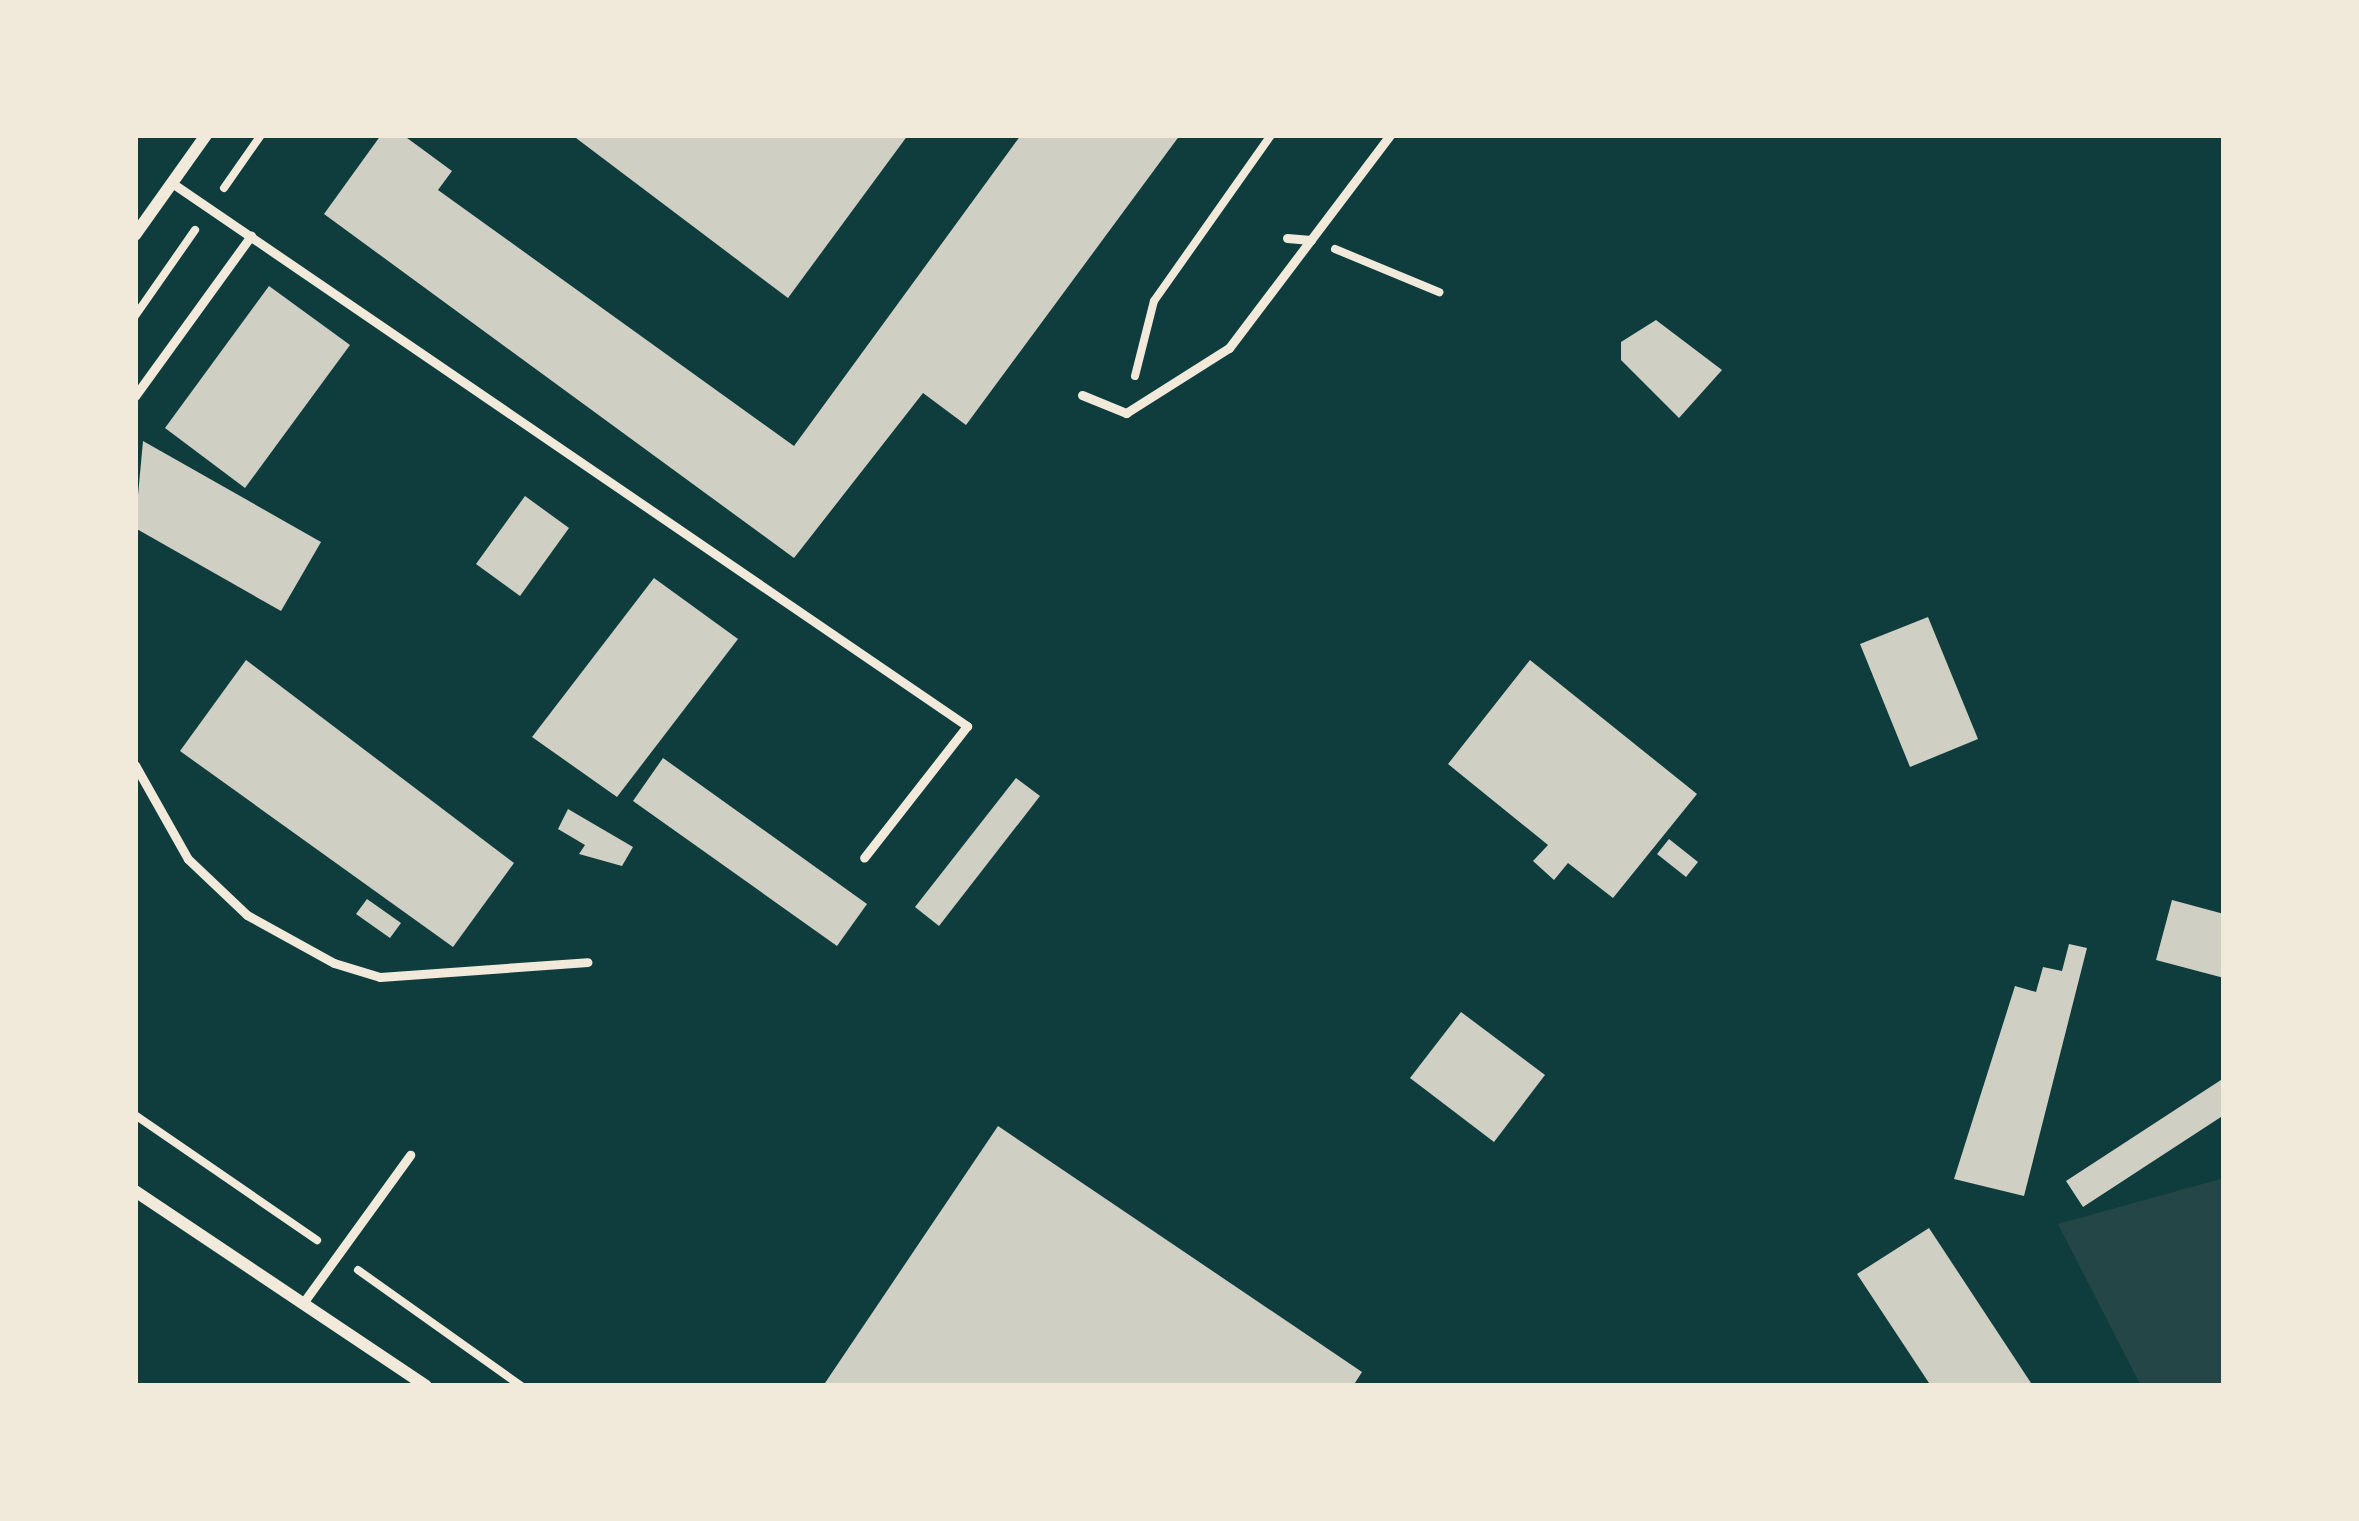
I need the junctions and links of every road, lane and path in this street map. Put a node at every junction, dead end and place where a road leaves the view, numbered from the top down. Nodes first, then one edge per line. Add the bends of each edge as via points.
1 (206, 135) edge
2 (1271, 135) edge
3 (1390, 135) edge
4 (172, 183) junction
5 (135, 235) edge
6 (251, 236) junction
7 (1288, 238) dead end
8 (1311, 240) junction
9 (1439, 292) dead end
10 (1082, 395) dead end
11 (135, 397) edge
12 (1126, 412) junction
13 (135, 764) edge
14 (864, 858) dead end
15 (587, 962) dead end
16 (410, 1155) dead end
17 (135, 1190) edge
18 (303, 1303) junction
19 (425, 1386) edge

1 - 4 street
2 - 12 path via 1154,301
3 - 8 lane
4 - 5 street
4 - 6 lane
6 - 11 lane
6 - 14 lane via 967,726
7 - 8 lane
8 - 9 path
8 - 12 lane via 1229,348
10 - 12 lane
13 - 15 lane via 188,859 247,916 334,963 380,977
16 - 18 lane
17 - 18 street
18 - 19 street

